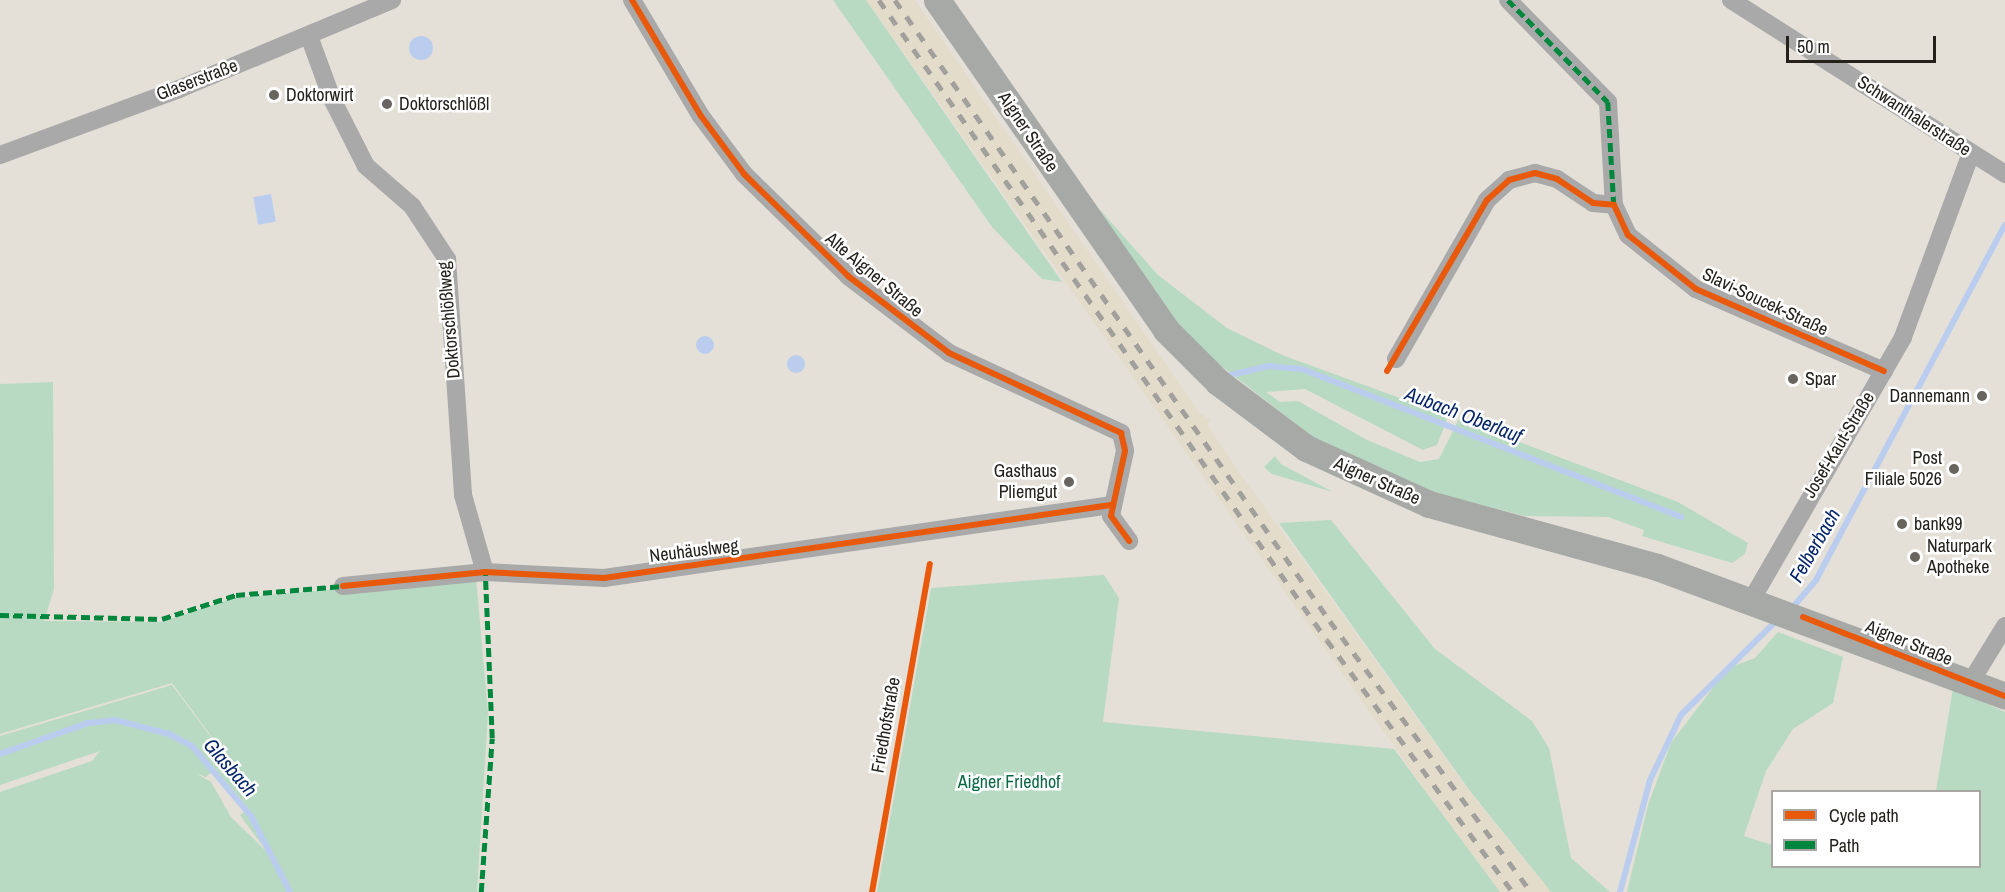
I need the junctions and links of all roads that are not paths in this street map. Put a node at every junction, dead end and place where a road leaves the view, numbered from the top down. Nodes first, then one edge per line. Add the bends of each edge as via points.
1 (392, 0) edge
2 (632, 0) edge
3 (937, 0) edge
4 (1508, 0) edge
5 (1731, 0) edge
6 (309, 36) junction
7 (1971, 153) junction
8 (0, 155) edge
9 (2005, 174) edge
10 (1614, 205) junction
11 (1396, 359) dead end
12 (1884, 370) junction
13 (1111, 505) junction
14 (1129, 540) dead end
15 (485, 572) junction
16 (343, 586) dead end
17 (1764, 603) junction
18 (2005, 626) edge
19 (1970, 683) junction
20 (2005, 696) edge

1 - 6 street, Glaserstraße
2 - 13 street, Alte Aigner Straße via 701,116 744,174 848,276 949,353 1121,433 1125,451
3 - 17 main road, Aigner Straße via 1140,297 1194,360 1272,425 1350,471 1429,504 1602,549
4 - 10 street, Slavi-Soucek-Straße via 1608,102
5 - 7 street, Schwanthalerstraße
6 - 8 street, Glaserstraße
6 - 15 street, Doktorschlößlweg via 332,99 366,166 412,206 447,259 463,495
7 - 9 street, Schwanthalerstraße
7 - 12 street, Josef-Kaut-Straße via 1914,311
10 - 11 street via 1593,203 1543,173 1509,180 1487,200
10 - 12 street, Slavi-Soucek-Straße via 1628,235 1696,288
12 - 17 street, Josef-Kaut-Straße
13 - 14 street via 1113,525
13 - 15 street, Neuhäuslweg via 604,578
15 - 16 street, Neuhäuslweg
17 - 19 main road, Aigner Straße
18 - 19 street
19 - 20 main road, Aigner Straße

